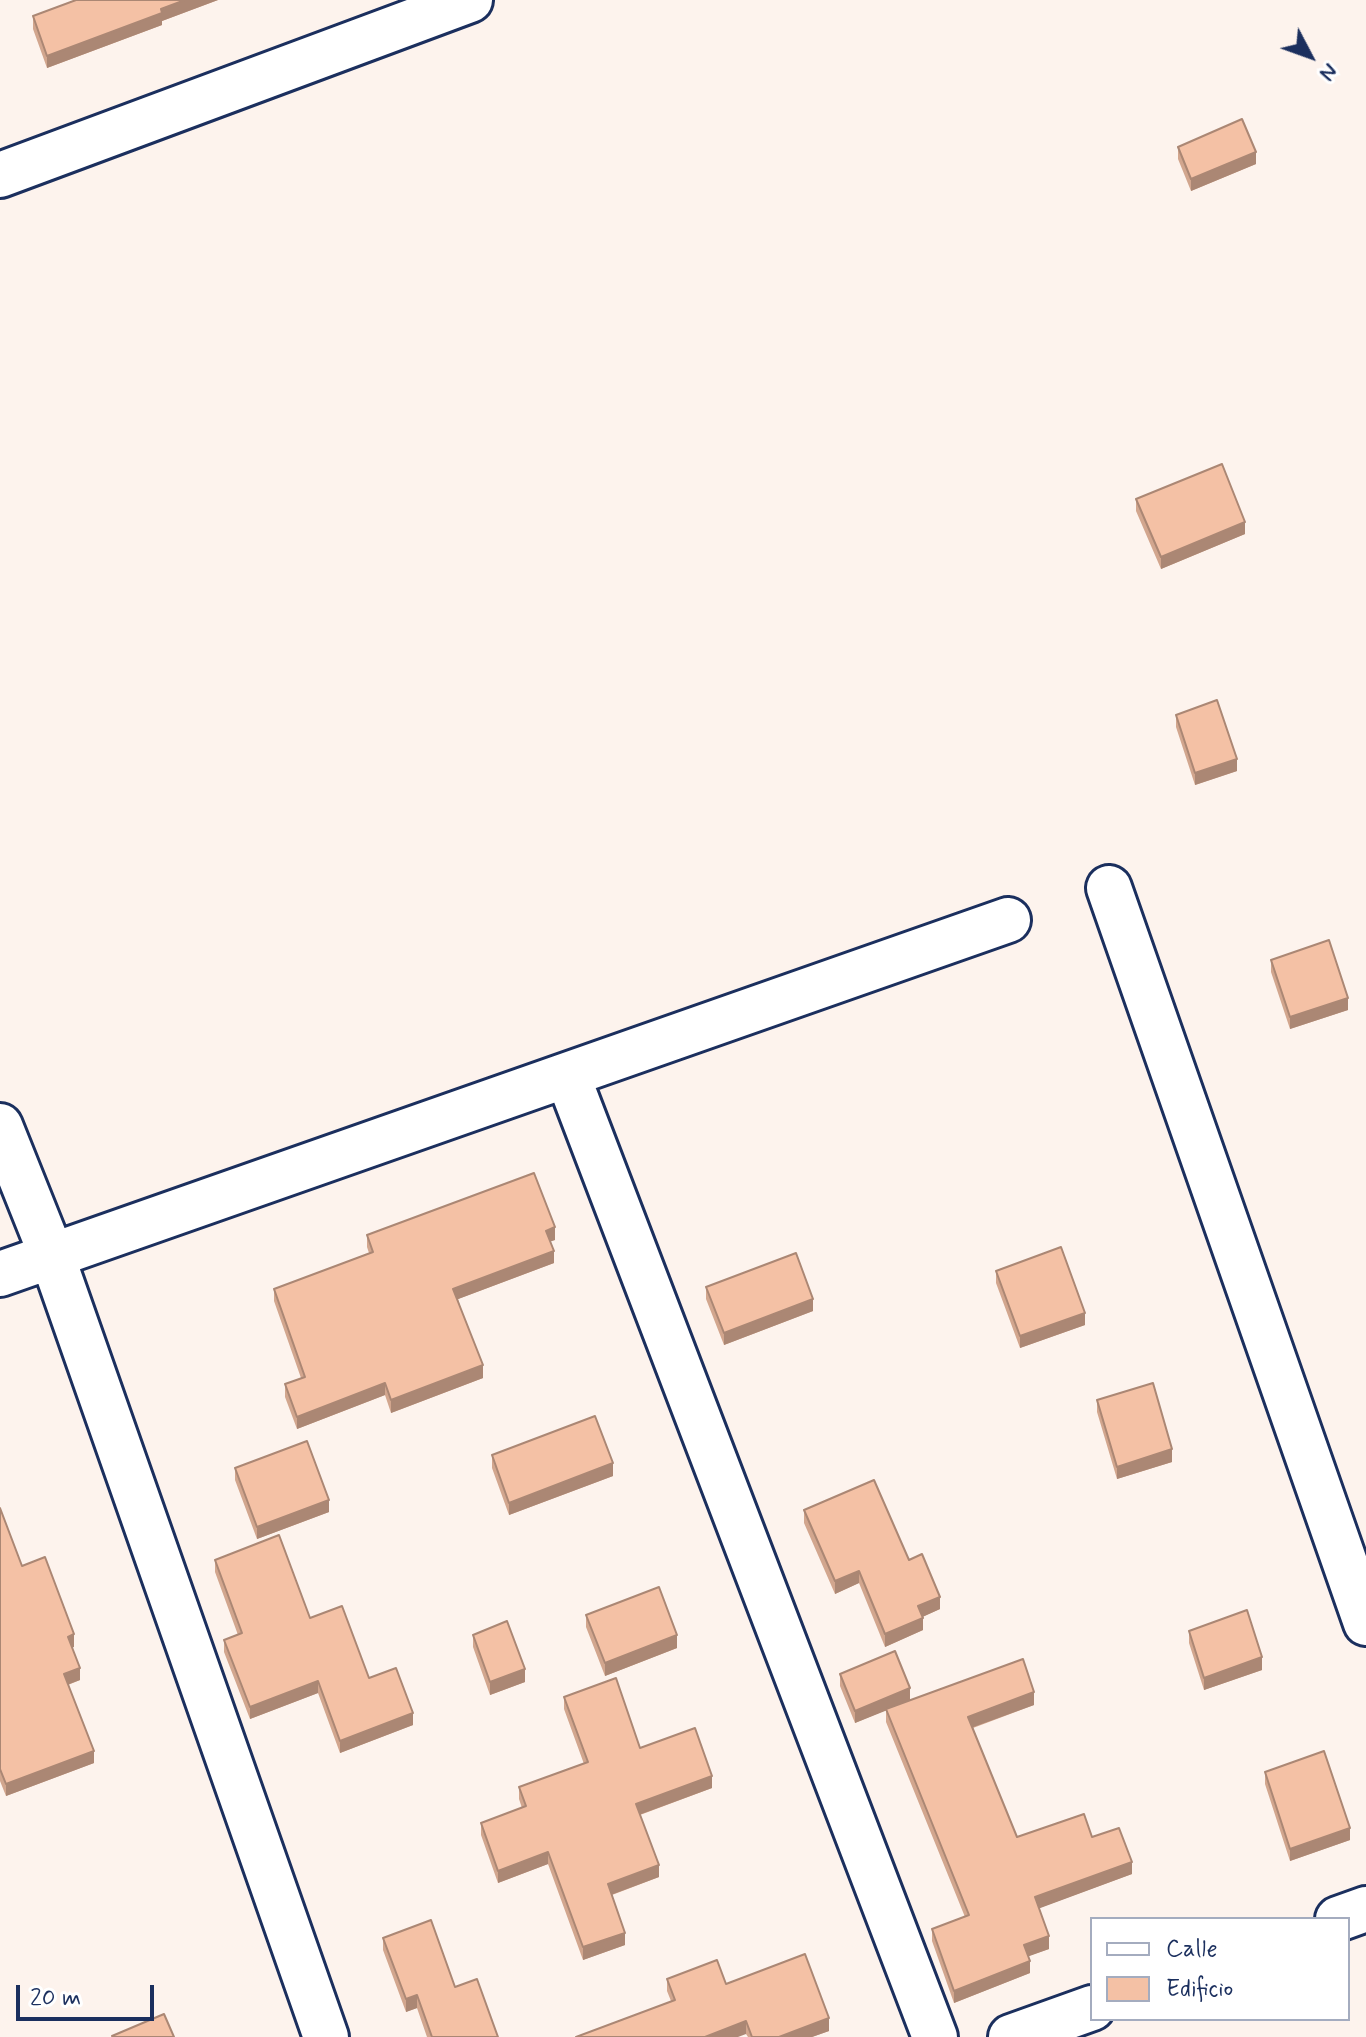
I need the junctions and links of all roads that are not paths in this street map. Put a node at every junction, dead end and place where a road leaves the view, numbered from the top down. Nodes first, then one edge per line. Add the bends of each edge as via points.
1 (470, 0) edge
2 (0, 175) edge
3 (1109, 888) dead end
4 (1008, 920) dead end
5 (568, 1077) junction
6 (0, 1126) edge
7 (52, 1256) junction
8 (0, 1274) edge
9 (1366, 1623) edge
10 (1366, 1909) edge
11 (1344, 1917) edge
12 (1090, 2009) edge
13 (326, 2037) edge
14 (935, 2037) edge
15 (1011, 2037) edge

1 - 2 street
3 - 9 street
4 - 5 street
5 - 7 street
5 - 14 street
6 - 7 street
7 - 8 street
7 - 13 street
10 - 11 street
12 - 15 street

